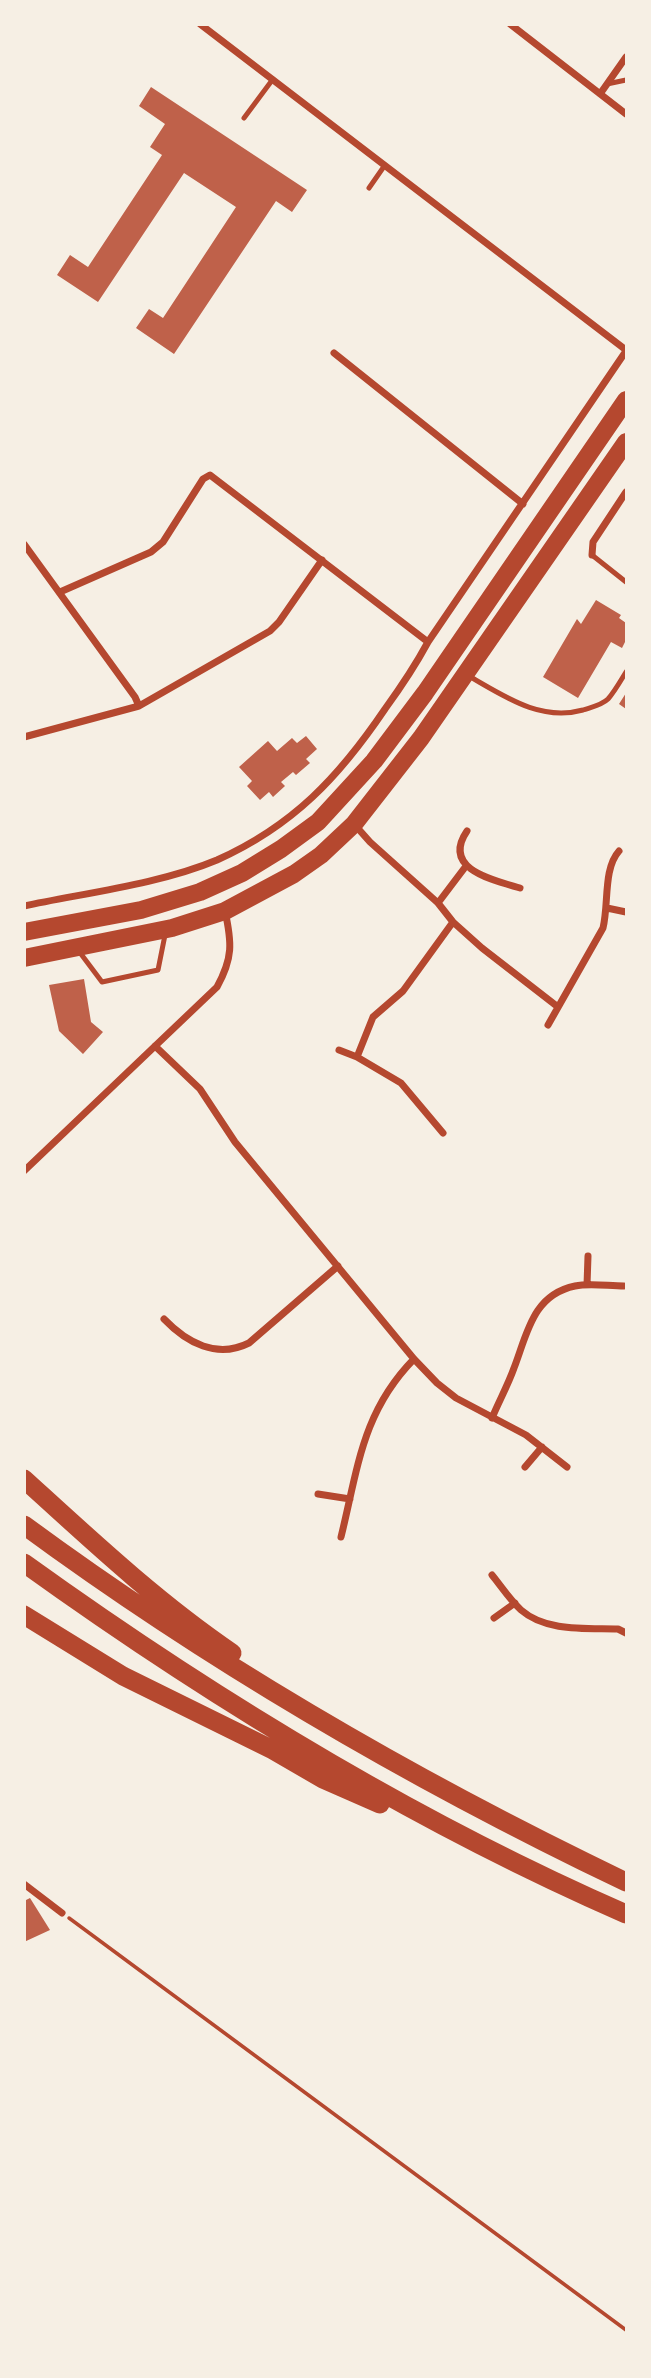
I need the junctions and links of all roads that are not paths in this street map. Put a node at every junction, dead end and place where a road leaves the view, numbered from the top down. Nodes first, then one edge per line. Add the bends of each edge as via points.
1 (200, 24) edge
2 (510, 24) edge
3 (626, 57) edge
4 (272, 79) junction
5 (626, 80) edge
6 (607, 84) junction
7 (600, 94) junction
8 (626, 114) edge
9 (244, 118) dead end
10 (385, 165) junction
11 (369, 188) dead end
12 (626, 350) edge
13 (334, 353) dead end
14 (626, 400) edge
15 (626, 442) edge
16 (626, 492) edge
17 (523, 503) junction
18 (24, 544) edge
19 (592, 555) joint
20 (322, 560) junction
21 (626, 582) edge
22 (60, 592) junction
23 (428, 642) junction
24 (626, 671) edge
25 (466, 674) junction
26 (139, 706) junction
27 (24, 737) edge
28 (354, 824) junction
29 (467, 831) dead end
30 (619, 850) dead end
31 (466, 866) junction
32 (520, 888) dead end
33 (438, 903) junction
34 (24, 906) edge
35 (607, 908) junction
36 (225, 911) junction
37 (626, 912) edge
38 (453, 922) junction
39 (166, 929) junction
40 (24, 932) edge
41 (76, 948) junction
42 (24, 958) edge
43 (558, 1007) junction
44 (548, 1025) dead end
45 (155, 1046) junction
46 (339, 1050) dead end
47 (357, 1057) junction
48 (443, 1133) dead end
49 (24, 1171) edge
50 (588, 1256) dead end
51 (338, 1266) junction
52 (587, 1285) junction
53 (624, 1286) dead end
54 (164, 1319) dead end
55 (414, 1359) junction
56 (492, 1418) junction
57 (542, 1447) junction
58 (525, 1467) dead end
59 (568, 1467) dead end
60 (24, 1479) edge
61 (318, 1494) dead end
62 (350, 1499) junction
63 (24, 1525) edge
64 (341, 1537) dead end
65 (24, 1563) edge
66 (492, 1575) dead end
67 (515, 1603) junction
68 (24, 1615) edge
69 (494, 1618) dead end
70 (626, 1633) edge
71 (472, 1805) junction
72 (469, 1839) junction
73 (626, 1882) edge
74 (24, 1884) edge
75 (62, 1913) road end
76 (626, 1914) edge

1 - 4 street
2 - 7 street
3 - 6 street
4 - 9 lane
4 - 10 street
5 - 6 lane
6 - 7 street
7 - 8 street
10 - 11 lane
10 - 12 street
12 - 17 street
13 - 17 street
14 - 40 main road via 425,693 374,761 318,822 251,867 200,892 141,910
15 - 25 main road
16 - 19 street via 593,542
17 - 23 street
18 - 22 street
19 - 21 lane
20 - 22 street via 209,475 163,542
20 - 23 street
20 - 26 street via 270,631
22 - 26 street
23 - 34 street via 410,676 346,764 281,823 215,861
24 - 25 lane via 608,699 597,706 548,714 508,699
25 - 28 main road
26 - 27 street
28 - 33 street
28 - 36 main road via 294,874
29 - 31 street via 459,849
30 - 35 street via 608,874
31 - 32 street
31 - 33 street
33 - 38 street
35 - 37 street
35 - 43 street via 597,942
36 - 39 main road
36 - 45 street via 231,950 217,988
38 - 43 street
38 - 47 street via 402,991 373,1017
39 - 41 main road
39 - 41 lane via 158,970 102,982
41 - 42 main road
43 - 44 street
45 - 49 street
45 - 51 street via 200,1089 235,1142
46 - 47 street
47 - 48 street via 401,1083
50 - 52 street
51 - 54 street via 238,1349 204,1347
51 - 55 street
52 - 53 street
52 - 56 street via 574,1286 549,1299 530,1320
55 - 56 street via 456,1398
55 - 62 street via 395,1378 369,1424
56 - 57 street
57 - 58 street
57 - 59 street
60 - 71 highway via 202,1633
61 - 62 street
62 - 64 street
63 - 71 highway via 192,1643 351,1740
65 - 72 highway via 180,1670 311,1752
66 - 67 street
67 - 69 street
67 - 70 street via 544,1623
68 - 72 highway via 123,1676 323,1779
71 - 73 highway
72 - 76 highway
74 - 75 street

